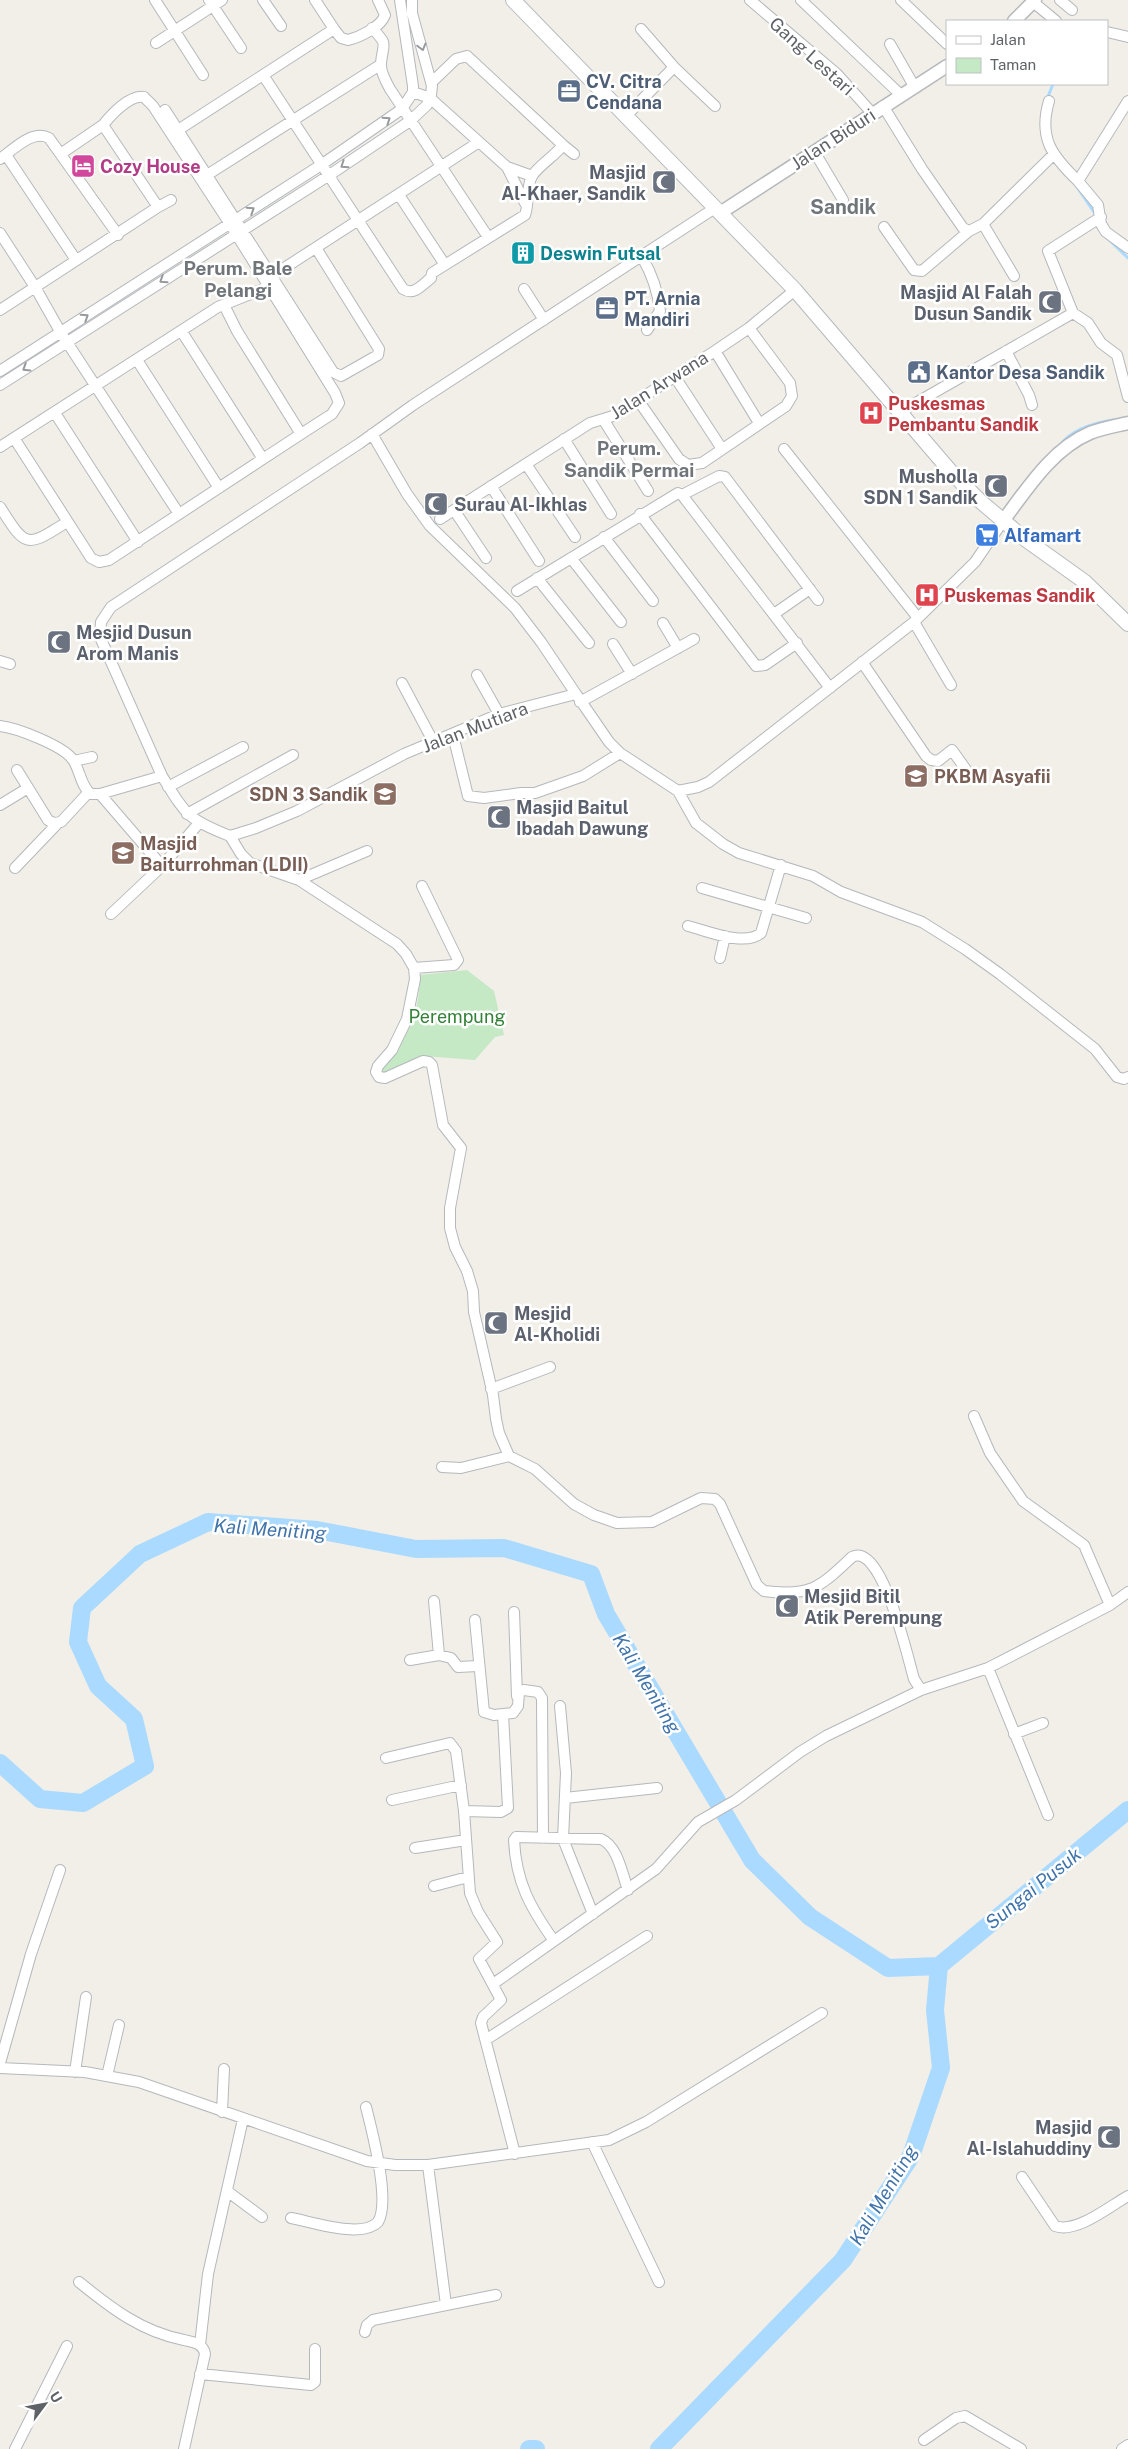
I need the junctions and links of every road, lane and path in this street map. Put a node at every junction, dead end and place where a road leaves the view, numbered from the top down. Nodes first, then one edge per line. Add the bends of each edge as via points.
1 (155, 0) edge
2 (222, 0) edge
3 (263, 0) edge
4 (315, 0) edge
5 (378, 0) edge
6 (513, 0) edge
7 (750, 0) edge
8 (801, 0) edge
9 (901, 0) edge
10 (1060, 0) edge
11 (1034, 1) edge
12 (412, 2) edge
13 (211, 3) edge
14 (400, 3) edge
15 (1072, 10) dead end
16 (1015, 20) edge
17 (1055, 20) edge
18 (281, 26) dead end
19 (372, 28) junction
20 (334, 29) junction
21 (641, 29) dead end
22 (175, 31) junction
23 (1108, 32) edge
24 (1128, 37) edge
25 (156, 43) dead end
26 (946, 43) edge
27 (890, 44) dead end
28 (241, 48) dead end
29 (380, 65) junction
30 (674, 67) junction
31 (946, 67) edge
32 (203, 75) dead end
33 (263, 75) junction
34 (431, 83) junction
35 (914, 86) junction
36 (413, 92) junction
37 (901, 95) junction
38 (430, 98) junction
39 (1049, 101) dead end
40 (1128, 101) edge
41 (714, 106) dead end
42 (402, 109) junction
43 (878, 109) junction
44 (165, 110) dead end
45 (626, 116) junction
46 (292, 120) junction
47 (410, 121) junction
48 (103, 125) junction
49 (178, 130) junction
50 (479, 142) junction
51 (563, 145) junction
52 (814, 151) junction
53 (62, 153) junction
54 (574, 154) dead end
55 (1053, 155) junction
56 (3, 157) edge
57 (320, 165) junction
58 (441, 167) junction
59 (507, 168) junction
60 (207, 175) junction
61 (328, 176) junction
62 (532, 176) junction
63 (1078, 181) junction
64 (399, 195) junction
65 (171, 200) dead end
66 (843, 200) dead end
67 (525, 202) junction
68 (158, 208) junction
69 (717, 211) junction
70 (1097, 218) junction
71 (360, 221) junction
72 (233, 222) junction
73 (983, 224) junction
74 (884, 227) dead end
75 (969, 231) junction
76 (240, 232) junction
77 (0, 234) edge
78 (118, 235) junction
79 (488, 237) junction
80 (316, 248) junction
81 (1128, 248) edge
82 (642, 257) junction
83 (76, 260) junction
84 (445, 265) junction
85 (272, 276) junction
86 (1014, 276) dead end
87 (35, 287) junction
88 (268, 287) junction
89 (524, 289) dead end
90 (795, 290) junction
91 (224, 305) junction
92 (0, 310) edge
93 (1074, 313) junction
94 (544, 320) junction
95 (749, 328) junction
96 (647, 330) dead end
97 (182, 332) junction
98 (61, 333) junction
99 (67, 343) junction
100 (715, 351) junction
101 (1006, 351) junction
102 (137, 360) junction
103 (0, 371) edge
104 (675, 377) junction
105 (0, 385) edge
106 (95, 386) junction
107 (1128, 397) edge
108 (638, 400) junction
109 (1032, 405) dead end
110 (55, 412) junction
111 (900, 412) junction
112 (603, 419) junction
113 (759, 423) junction
114 (1128, 423) edge
115 (301, 434) junction
116 (372, 434) junction
117 (14, 438) junction
118 (564, 439) junction
119 (0, 447) edge
120 (722, 449) junction
121 (784, 449) dead end
122 (263, 459) junction
123 (526, 464) junction
124 (491, 486) junction
125 (219, 488) junction
126 (648, 492) dead end
127 (682, 495) junction
128 (0, 507) edge
129 (454, 510) junction
130 (179, 514) junction
131 (611, 514) dead end
132 (640, 514) junction
133 (440, 519) dead end
134 (1003, 521) junction
135 (67, 522) junction
136 (604, 537) junction
137 (575, 538) dead end
138 (138, 542) junction
139 (486, 558) dead end
140 (571, 558) junction
141 (539, 561) dead end
142 (537, 578) junction
143 (810, 589) junction
144 (517, 591) dead end
145 (818, 600) dead end
146 (653, 601) dead end
147 (774, 614) junction
148 (916, 620) junction
149 (621, 622) dead end
150 (663, 623) dead end
151 (1128, 624) edge
152 (694, 639) dead end
153 (589, 643) dead end
154 (797, 643) junction
155 (613, 644) dead end
156 (678, 648) junction
157 (862, 662) junction
158 (632, 674) junction
159 (477, 675) dead end
160 (402, 683) dead end
161 (951, 685) dead end
162 (830, 688) junction
163 (578, 698) junction
164 (499, 714) junction
165 (0, 726) edge
166 (453, 735) junction
167 (434, 743) junction
168 (243, 747) dead end
169 (620, 753) junction
170 (293, 755) dead end
171 (92, 757) dead end
172 (74, 761) junction
173 (17, 770) dead end
174 (162, 776) junction
175 (972, 778) dead end
176 (168, 787) junction
177 (28, 788) junction
178 (678, 791) junction
179 (88, 793) junction
180 (100, 794) junction
181 (0, 805) edge
182 (187, 814) junction
183 (199, 823) junction
184 (57, 824) junction
185 (230, 836) junction
186 (367, 851) dead end
187 (781, 865) junction
188 (162, 866) junction
189 (15, 868) dead end
190 (299, 880) junction
191 (422, 886) dead end
192 (702, 888) dead end
193 (768, 907) junction
194 (111, 914) dead end
195 (806, 918) dead end
196 (688, 926) dead end
197 (725, 936) junction
198 (720, 958) dead end
199 (414, 968) junction
200 (1128, 1077) edge
201 (550, 1368) dead end
202 (491, 1389) junction
203 (974, 1416) dead end
204 (509, 1456) junction
205 (442, 1467) dead end
206 (1128, 1592) edge
207 (434, 1601) dead end
208 (1110, 1605) junction
209 (514, 1612) dead end
210 (475, 1620) dead end
211 (439, 1655) junction
212 (410, 1660) dead end
213 (478, 1666) junction
214 (988, 1668) junction
215 (921, 1690) junction
216 (517, 1696) junction
217 (560, 1706) dead end
218 (504, 1714) junction
219 (1043, 1723) dead end
220 (1014, 1734) junction
221 (386, 1758) dead end
222 (461, 1786) junction
223 (657, 1788) dead end
224 (565, 1798) junction
225 (392, 1800) dead end
226 (464, 1811) junction
227 (1048, 1815) dead end
228 (542, 1838) junction
229 (563, 1839) junction
230 (466, 1840) junction
231 (415, 1848) dead end
232 (60, 1870) dead end
233 (468, 1877) junction
234 (434, 1886) dead end
235 (628, 1890) junction
236 (594, 1914) junction
237 (646, 1936) dead end
238 (554, 1941) junction
239 (493, 1984) junction
240 (86, 1998) dead end
241 (822, 2013) dead end
242 (119, 2025) dead end
243 (486, 2039) junction
244 (0, 2063) edge
245 (0, 2068) edge
246 (224, 2069) dead end
247 (74, 2072) junction
248 (107, 2076) junction
249 (366, 2107) dead end
250 (222, 2112) junction
251 (242, 2119) junction
252 (592, 2142) junction
253 (515, 2154) junction
254 (380, 2164) junction
255 (428, 2165) junction
256 (1022, 2176) dead end
257 (227, 2191) junction
258 (1128, 2196) edge
259 (262, 2217) dead end
260 (291, 2218) dead end
261 (79, 2282) dead end
262 (659, 2282) dead end
263 (496, 2295) dead end
264 (446, 2305) junction
265 (365, 2332) dead end
266 (200, 2345) junction
267 (67, 2346) dead end
268 (315, 2349) dead end
269 (200, 2374) junction
270 (924, 2440) dead end
271 (1128, 2445) edge
272 (15, 2449) edge
273 (184, 2449) edge
274 (1021, 2449) edge
275 (1122, 2449) edge

1 - 22 street
2 - 13 street
3 - 18 street
4 - 20 street
5 - 19 street via 385,15
6 - 45 main road
7 - 43 street, Gang Lestari
8 - 37 street
9 - 26 street
10 - 15 street
11 - 16 street
11 - 17 street
12 - 14 street
12 -> 34 street
13 - 22 street
13 - 28 street
14 - 36 street
19 - 20 street via 348,40 341,38
19 - 29 street via 382,38 385,47
20 - 33 street
21 - 30 street
22 - 25 street
22 - 32 street
23 - 24 street
27 - 35 street
29 - 42 street
29 - 46 street
30 - 41 street
30 - 45 street
31 - 35 street, Jalan Biduri
33 - 46 street
33 - 49 street
34 - 38 street
34 - 51 street via 456,59 467,56
35 - 37 street, Jalan Biduri
36 - 38 street
36 - 42 street
37 - 43 street, Jalan Biduri
38 - 47 street via 423,110
38 - 50 street
39 - 55 street via 1045,132
40 - 63 street
42 - 47 street
57 -> 42 street
43 - 52 street, Jalan Biduri
43 - 75 street, Gang Lestari via 963,228
44 - 49 street
45 - 69 main road
46 - 57 street
46 - 60 street
47 - 58 street
47 -> 61 street
48 - 53 street
48 - 68 street
48 - 72 street via 124,106 144,97
49 - 60 street
50 - 58 street
50 - 59 street
51 - 54 street
51 - 62 street
52 - 66 street
52 - 69 street, Jalan Biduri
53 - 56 street via 49,138 40,134 32,136
53 - 78 street
55 - 63 street
55 - 73 street
56 - 83 street
57 - 61 street
72 -> 57 street
58 - 64 street
58 - 79 street
59 - 62 street
59 - 67 street
60 - 72 street
61 - 71 street
61 - 76 street
62 - 67 street
63 - 70 street via 1098,205
64 - 71 street
64 - 84 street
65 - 68 street
67 - 79 street via 525,214
68 - 78 street
69 - 82 street
69 - 90 main road
70 - 81 street via 1106,232
70 - 93 street via 1048,251
71 - 80 street
71 - 84 street via 405,291 414,292 431,278 432,273
72 - 76 street
98 -> 72 street
73 - 75 street
73 - 86 street
74 - 75 street via 918,272
76 - 85 street
76 - 88 street
76 -> 99 street
77 - 87 street
78 - 83 street
79 - 84 street
80 - 85 street
80 - 85 street via 378,347 378,355 345,375 337,376
82 - 94 street
82 - 96 street via 658,293 660,311
83 - 87 street
87 - 92 street
87 - 98 street
88 - 91 street
88 - 115 street via 339,403 332,414
89 - 94 street
90 - 95 street, Jalan Arwana
90 - 111 main road
91 - 97 street
91 - 115 street via 237,332
93 - 101 street
93 - 107 street via 1088,323 1101,342 1114,352
94 - 116 street
95 - 100 street, Jalan Arwana
95 - 113 street via 792,388 790,402
97 - 102 street
97 - 122 street
98 - 99 street
98 - 103 street
99 -> 105 street
99 - 106 street
100 - 104 street, Jalan Arwana
100 - 113 street
101 - 109 street via 1030,395
101 - 111 street
102 - 106 street
102 - 125 street
104 - 108 street, Jalan Arwana
104 - 120 street
106 - 110 street
106 - 130 street
108 - 112 street, Jalan Arwana
108 - 120 street via 679,459 688,465 707,460
110 - 117 street
110 - 138 street
111 - 134 main road via 952,473
112 - 118 street, Jalan Arwana
112 - 126 street
113 - 120 street
114 - 134 street via 1098,430 1074,441 1037,475
115 - 122 street
116 - 163 street via 424,518 515,608
116 - 174 street via 105,613 100,638
117 - 119 street
117 - 135 street
118 - 123 street, Jalan Arwana
118 - 131 street
121 - 148 street
122 - 125 street
123 - 124 street, Jalan Arwana
123 - 137 street
124 - 129 street, Jalan Arwana
124 - 141 street
125 - 130 street
127 - 132 street via 672,495
127 - 143 street via 719,476 725,477
127 - 147 street
128 - 135 street via 17,533 26,540 37,540
129 - 133 street, Jalan Arwana
129 - 139 street
130 - 138 street
132 - 136 street
132 - 154 street via 756,666 766,665
134 - 148 street via 975,562
134 - 151 main road via 1085,582
135 - 138 street via 92,558 99,562 107,561
136 - 140 street
136 - 146 street
140 - 142 street
140 - 149 street
142 - 144 street
142 - 153 street
143 - 145 street
143 - 147 street
147 - 154 street
148 - 157 street
148 - 161 street
150 - 156 street
152 - 156 street, Jalan Mutiara
154 - 162 street
155 - 158 street
156 - 158 street, Jalan Mutiara
157 - 162 street
157 - 175 street via 926,756 938,761 952,750
158 - 163 street, Jalan Mutiara
159 - 164 street
160 - 167 street
162 - 178 street via 708,782
163 - 164 street, Jalan Mutiara
163 - 169 street via 602,735
164 - 166 street, Jalan Mutiara
165 - 172 street via 32,735 65,752
166 - 167 street, Jalan Mutiara
166 - 169 street via 468,796 479,798 535,793 583,776
167 - 185 street, Jalan Mutiara via 404,754 297,811
168 - 176 street
169 - 178 street
170 - 182 street
171 - 172 street
172 - 179 street
173 - 177 street
174 - 176 street
174 - 180 street
176 - 182 street
177 - 181 street
177 - 184 street via 48,820
178 - 187 street via 691,817 710,835 739,853
179 - 180 street
179 - 184 street
180 - 188 street
182 - 183 street
183 - 185 street
183 - 188 street
184 - 189 street
185 - 190 street via 250,863
186 - 190 street
187 - 193 street
187 - 200 street via 922,922 1000,974 1095,1049 1117,1077
188 - 194 street
190 - 199 street via 397,944
191 - 199 street via 458,960 454,965
192 - 193 street
193 - 195 street
193 - 197 street via 757,936 744,940
196 - 197 street
197 - 198 street
199 - 202 street via 415,982 407,1019 392,1050 376,1071 379,1077 385,1078 423,1061 432,1065 443,1125 461,1148 450,1208 450,1228 473,1291
201 - 202 street
202 - 204 street via 499,1433
203 - 208 street via 990,1453 1022,1501 1084,1545
204 - 205 street via 461,1468
204 - 215 street via 535,1469 574,1504 617,1523 652,1522 701,1498 715,1499 757,1585 764,1591 814,1589 852,1557 864,1556 884,1583 914,1679
206 - 208 street
207 - 211 street
208 - 214 street
209 - 216 street
210 - 213 street
211 - 212 street
211 - 213 street via 451,1658 458,1667
213 - 218 street via 484,1712
214 - 215 street
214 - 220 street
215 - 235 street via 800,1752 736,1800 698,1822 656,1870
216 - 218 street via 516,1711
216 - 228 street via 524,1690 538,1692 542,1698
217 - 224 street
218 - 226 street via 508,1808 501,1812
219 - 220 street
220 - 227 street
221 - 222 street via 452,1744 456,1750
222 - 225 street
222 - 226 street
223 - 224 street
224 - 229 street
226 - 230 street
228 - 229 street
228 - 238 street via 514,1838 518,1878
229 - 235 street via 601,1839 608,1842
229 - 236 street
230 - 231 street
230 - 233 street
232 - 244 street via 31,1954
233 - 234 street
233 - 239 street via 478,1912 498,1942 479,1959
235 - 236 street
236 - 238 street
237 - 243 street
238 - 239 street
239 - 243 street via 501,2000 481,2020
240 - 247 street
241 - 252 street via 646,2122 609,2140
242 - 248 street
243 - 253 street
245 - 247 street
246 - 250 street
247 - 248 street
248 - 250 street via 139,2082
249 - 254 street
250 - 251 street
251 - 254 street
251 - 257 street
252 - 253 street
252 - 262 street
253 - 255 street
254 - 255 street
254 - 260 street via 381,2218 374,2227 352,2230
255 - 264 street
256 - 258 street via 1055,2226 1060,2228 1078,2225
257 - 259 street
257 - 266 street via 208,2274
261 - 266 street via 112,2309 143,2328
263 - 264 street
264 - 265 street via 373,2320
266 - 269 street via 205,2354
267 - 272 street
268 - 269 street via 315,2382 311,2385
269 - 273 street
270 - 274 street via 956,2418 965,2416
271 - 275 street

